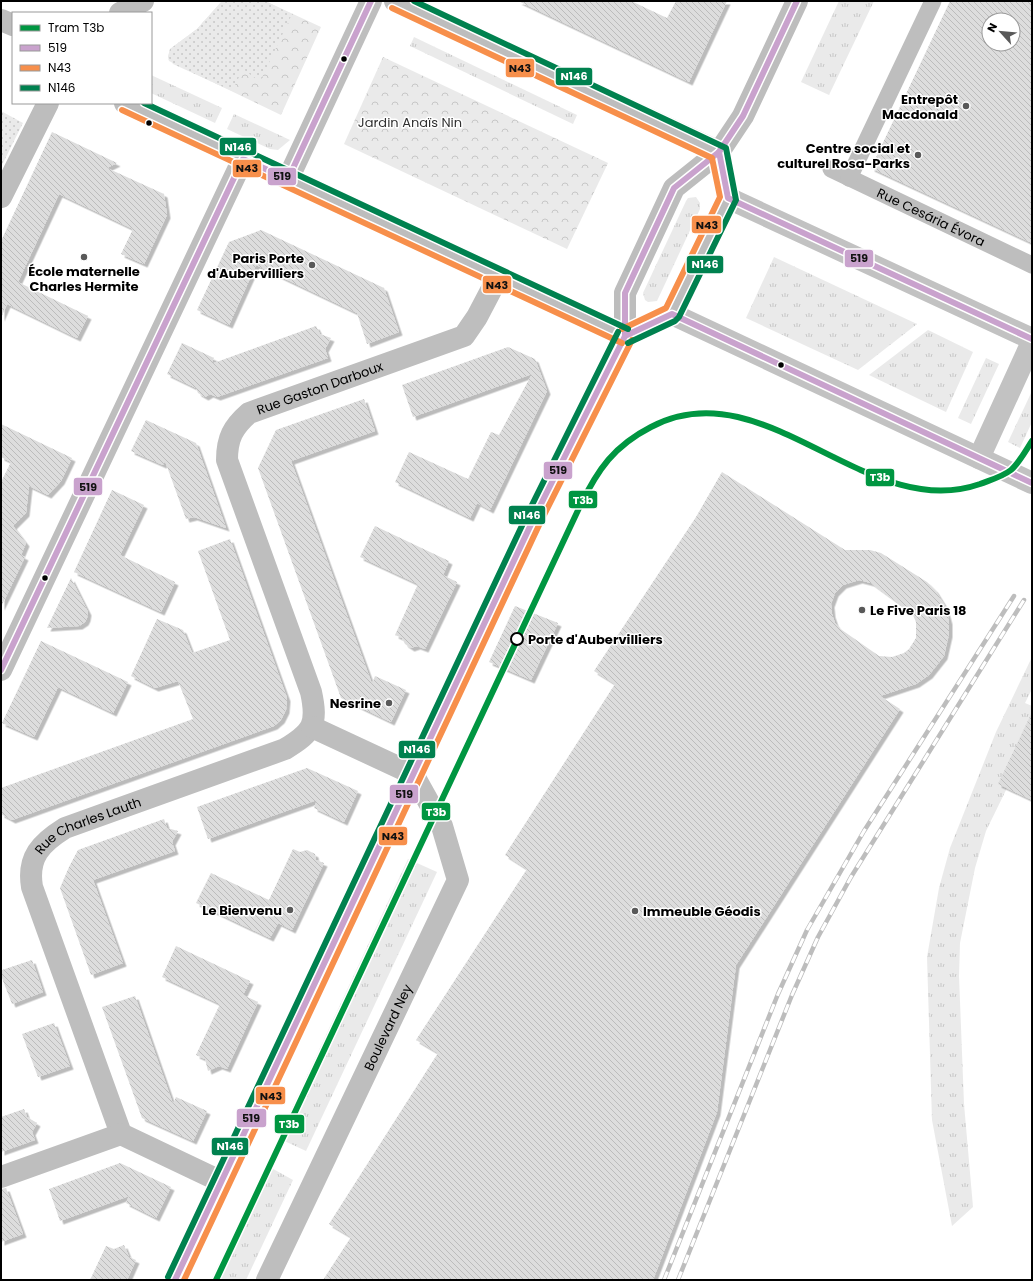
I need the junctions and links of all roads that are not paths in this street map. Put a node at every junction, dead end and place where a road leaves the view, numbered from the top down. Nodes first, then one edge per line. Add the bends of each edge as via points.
1 (142, 1) edge
2 (371, 1) edge
3 (395, 1) edge
4 (797, 1) edge
5 (933, 1) edge
6 (122, 12) edge
7 (1, 20) edge
8 (12, 25) edge
9 (48, 104) edge
10 (127, 104) edge
11 (719, 152) junction
12 (243, 159) junction
13 (831, 169) dead end
14 (850, 178) junction
15 (288, 180) junction
16 (1, 197) edge
17 (728, 198) junction
18 (1032, 265) edge
19 (498, 277) junction
20 (672, 314) junction
21 (625, 336) junction
22 (1032, 341) edge
23 (978, 458) junction
24 (1028, 481) edge
25 (1, 670) edge
26 (312, 727) junction
27 (413, 774) junction
28 (121, 1134) junction
29 (1, 1177) edge
30 (222, 1182) junction
31 (175, 1280) edge
32 (268, 1280) edge

1 - 6 main road
2 - 15 street
3 - 11 main road
4 - 11 main road via 742,116
5 - 14 street
7 - 8 main road
9 - 16 main road
10 - 12 main road
11 - 17 main road
11 - 21 main road via 674,188 625,293
12 - 15 main road
12 - 25 street
13 - 14 street, Rue Cesária Évora
14 - 18 street, Rue Cesária Évora
15 - 19 main road
17 - 20 main road
17 - 22 main road
19 - 21 main road
19 - 26 street, Rue Gaston Darboux via 464,336 249,414 231,432 227,460 311,692 315,711
20 - 21 main road
20 - 23 main road
21 - 27 main road via 539,508
22 - 23 main road
23 - 24 main road
26 - 27 street
26 - 28 street, Rue Charles Lauth via 302,739 285,749 65,828 50,838 36,853 31,864 32,888
27 - 30 main road
27 - 32 street, Boulevard Ney via 442,826 458,880
28 - 29 street
28 - 30 street
30 - 31 main road

